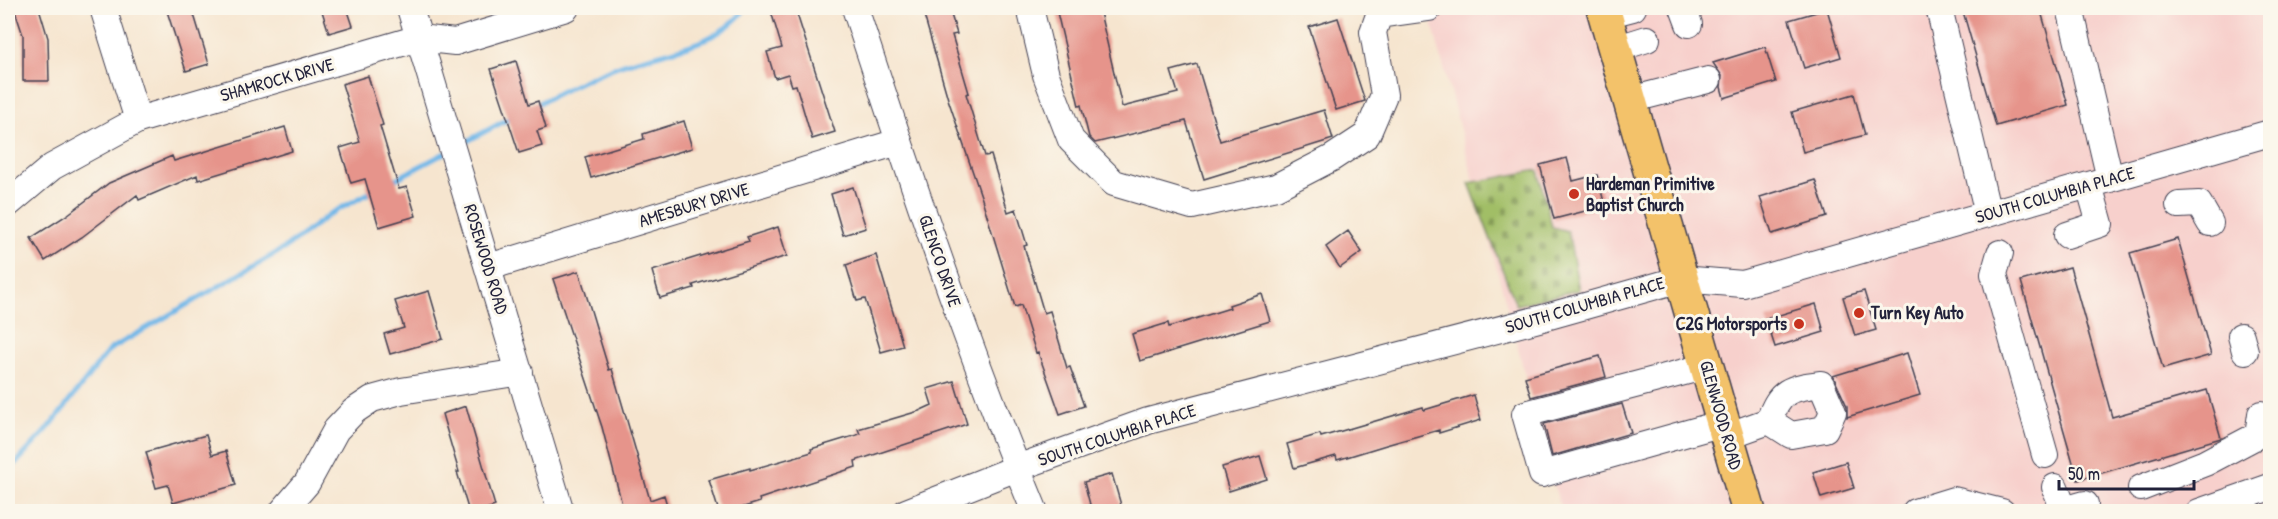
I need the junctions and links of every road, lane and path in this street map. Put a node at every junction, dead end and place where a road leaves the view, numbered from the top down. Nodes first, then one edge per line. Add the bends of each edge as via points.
1 (103, 8) edge
2 (410, 8) edge
3 (566, 8) edge
4 (855, 8) edge
5 (1030, 8) edge
6 (1429, 8) edge
7 (1939, 8) edge
8 (2070, 8) edge
9 (1614, 10) edge
10 (419, 38) junction
11 (1647, 39) dead end
12 (1615, 49) junction
13 (1708, 80) dead end
14 (1630, 100) junction
15 (138, 120) junction
16 (2271, 133) edge
17 (898, 142) junction
18 (2100, 182) junction
19 (8, 204) edge
20 (2179, 206) dead end
21 (1988, 214) junction
22 (2210, 223) dead end
23 (2067, 234) dead end
24 (2000, 253) dead end
25 (489, 267) junction
26 (1681, 279) junction
27 (1707, 366) junction
28 (520, 372) junction
29 (2261, 414) dead end
30 (1769, 421) dead end
31 (1725, 429) junction
32 (2045, 454) dead end
33 (1017, 468) junction
34 (2055, 487) dead end
35 (2271, 487) edge
36 (2141, 488) dead end
37 (2085, 504) dead end
38 (1970, 508) edge
39 (282, 512) edge
40 (561, 512) edge
41 (906, 512) edge
42 (1035, 512) edge
43 (1749, 512) edge
44 (1915, 512) edge
45 (2001, 512) edge
46 (2199, 512) edge

1 - 15 street
2 - 10 street, ROSEWOOD ROAD
3 - 10 street, SHAMROCK DRIVE via 455,42
4 - 17 street, GLENCO DRIVE
5 - 6 street via 1046,75 1071,140 1114,183 1192,206 1276,187 1367,135 1384,95 1373,32 1378,15
7 - 21 street
8 - 18 street
9 - 12 main road, GLENWOOD ROAD
10 - 15 street, SHAMROCK DRIVE
10 - 25 street, ROSEWOOD ROAD
11 - 12 street
12 - 14 main road, GLENWOOD ROAD
13 - 14 street
14 - 26 main road, GLENWOOD ROAD
15 - 19 street, SHAMROCK DRIVE via 52,167
16 - 18 street, SOUTH COLUMBIA PLACE
17 - 25 street, AMESBURY DRIVE
17 - 33 street, GLENCO DRIVE
18 - 21 street, SOUTH COLUMBIA PLACE
18 - 23 street via 2111,222
20 - 22 street via 2199,204
21 - 26 street, SOUTH COLUMBIA PLACE via 1743,284
24 - 32 street via 1994,274
25 - 28 street, ROSEWOOD ROAD
26 - 27 main road, GLENWOOD ROAD
26 - 33 street, SOUTH COLUMBIA PLACE via 1148,421
27 - 31 main road, GLENWOOD ROAD
27 - 31 street via 1525,414 1542,474 1669,439
28 - 39 street via 372,399 336,430 307,483
28 - 40 street, ROSEWOOD ROAD
29 - 36 street via 2258,435
30 - 31 street
31 - 43 main road, GLENWOOD ROAD
33 - 41 street, SOUTH COLUMBIA PLACE
33 - 42 street, GLENCO DRIVE
34 - 37 street via 2064,510
35 - 46 street
38 - 44 street via 1954,500
38 - 45 street

